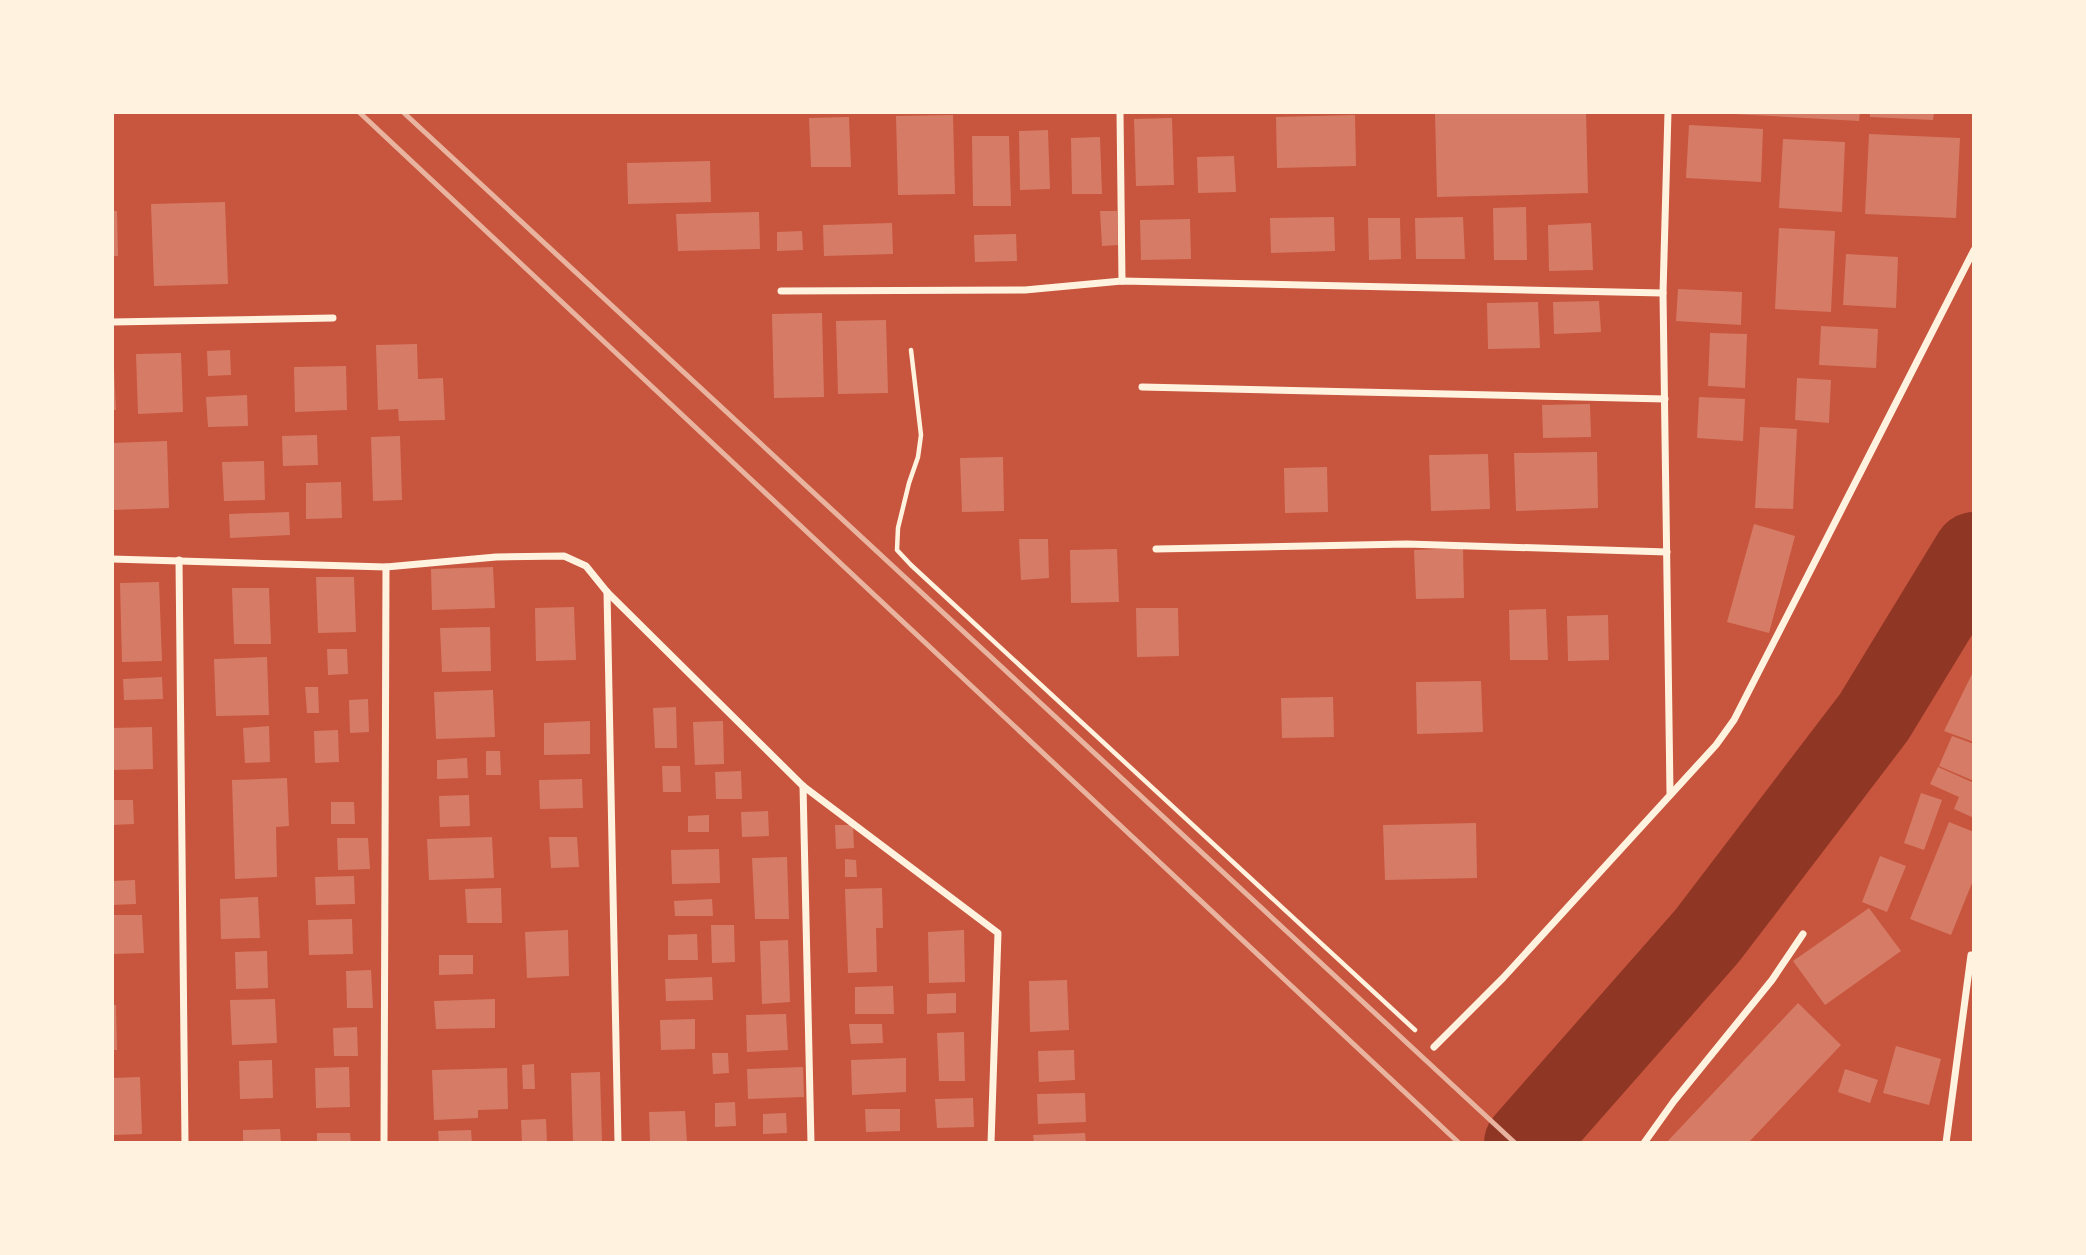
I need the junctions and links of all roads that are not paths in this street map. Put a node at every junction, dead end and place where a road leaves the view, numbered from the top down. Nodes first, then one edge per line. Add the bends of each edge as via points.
1 (1121, 112) edge
2 (1668, 112) edge
3 (1974, 250) edge
4 (1122, 281) junction
5 (781, 290) dead end
6 (1664, 293) junction
7 (333, 318) dead end
8 (112, 322) edge
9 (1142, 387) dead end
10 (1665, 399) junction
11 (1156, 549) dead end
12 (1667, 552) junction
13 (112, 559) edge
14 (179, 560) junction
15 (386, 567) junction
16 (607, 592) junction
17 (803, 786) junction
18 (1670, 793) junction
19 (1803, 934) dead end
20 (1971, 955) dead end
21 (1434, 1047) road end
22 (185, 1143) edge
23 (384, 1143) edge
24 (618, 1143) edge
25 (811, 1143) edge
26 (991, 1143) edge
27 (1644, 1143) edge
28 (1946, 1143) edge

1 - 4 street
2 - 6 street
3 - 18 street via 1734,720
4 - 5 street via 1025,290
4 - 6 street
6 - 10 street
7 - 8 street
9 - 10 street
10 - 12 street
11 - 12 street via 1407,544
12 - 18 street
13 - 14 street
14 - 15 street
14 - 22 street
15 - 16 street via 564,556 586,566
15 - 23 street
16 - 17 street
16 - 24 street
17 - 25 street
17 - 26 street via 998,933
18 - 21 street via 1503,978
19 - 27 street
20 - 28 street

